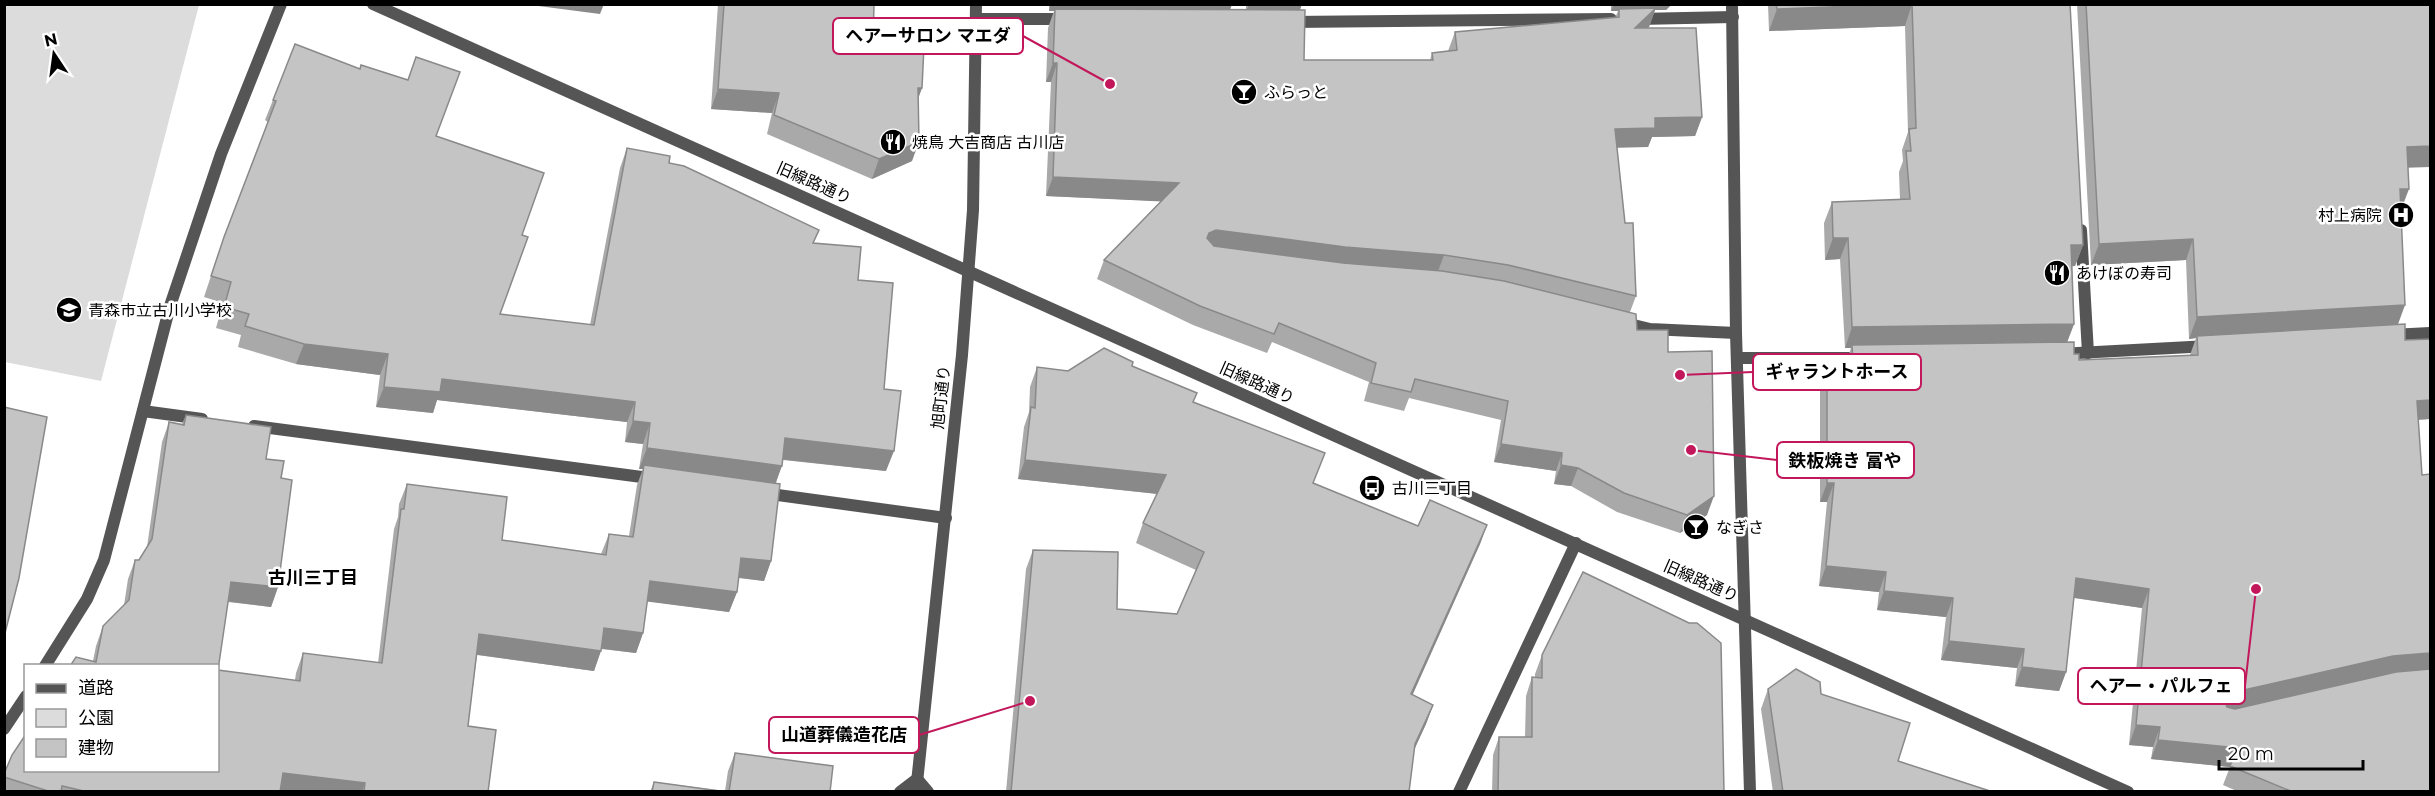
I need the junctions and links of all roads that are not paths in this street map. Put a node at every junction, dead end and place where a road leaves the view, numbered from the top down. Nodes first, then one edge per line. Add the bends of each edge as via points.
1 (281, 4) edge
2 (373, 4) edge
3 (976, 4) edge
4 (1732, 11) edge
5 (976, 19) junction
6 (1073, 20) edge
7 (1272, 22) edge
8 (2080, 214) edge
9 (969, 270) junction
10 (1604, 317) edge
11 (1736, 333) junction
12 (2430, 333) edge
13 (2383, 336) edge
14 (2218, 346) edge
15 (2088, 353) junction
16 (2041, 354) edge
17 (1876, 357) edge
18 (1737, 358) junction
19 (143, 411) junction
20 (214, 420) edge
21 (238, 424) edge
22 (665, 480) edge
23 (748, 491) edge
24 (946, 518) junction
25 (1576, 543) junction
26 (1743, 619) junction
27 (46, 664) edge
28 (24, 699) edge
29 (4, 729) edge
30 (917, 778) junction
31 (2120, 790) edge
32 (900, 792) edge
33 (916, 792) edge
34 (928, 792) edge
35 (1459, 792) edge
36 (1750, 792) edge

1 - 19 street via 221,154 170,306
2 - 9 street, 旧線路通り
3 - 5 street, 旭町通り
4 - 7 street
4 - 11 street
5 - 6 street
5 - 9 street, 旭町通り
8 - 15 street
9 - 24 street, 旭町通り
9 - 25 street, 旧線路通り
10 - 11 street via 1650,329
11 - 18 street
12 - 13 street
14 - 15 street
15 - 16 street
17 - 18 street
18 - 26 street
19 - 20 street
19 - 27 street via 104,560 87,599
21 - 22 street
23 - 24 street
24 - 30 street, 旭町通り
25 - 26 street, 旧線路通り
25 - 35 street
26 - 31 street, 旧線路通り
26 - 36 street
28 - 29 street
30 - 32 street
30 - 33 street, 旭町通り
30 - 34 street

